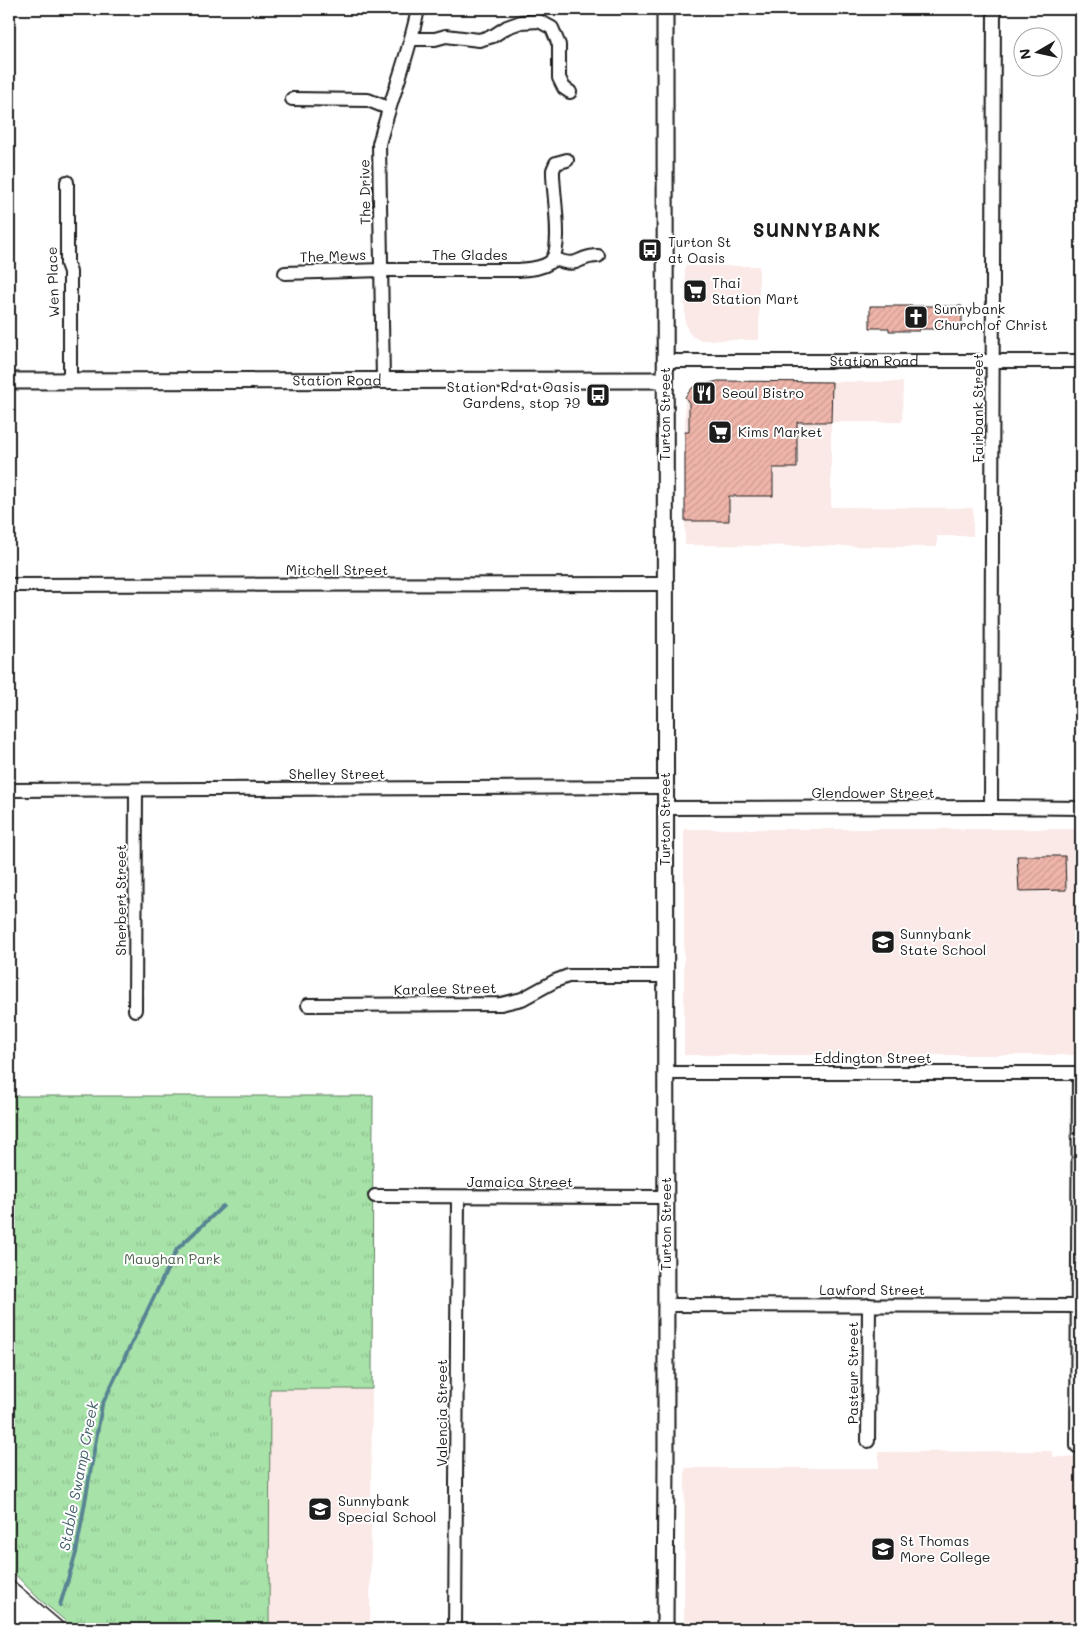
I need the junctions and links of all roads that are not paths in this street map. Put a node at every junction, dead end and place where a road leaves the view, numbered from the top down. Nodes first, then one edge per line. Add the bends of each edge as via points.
1 (418, 9) edge
2 (665, 9) edge
3 (994, 9) edge
4 (412, 39) junction
5 (570, 92) dead end
6 (292, 99) dead end
7 (388, 108) junction
8 (567, 160) dead end
9 (66, 182) dead end
10 (598, 256) dead end
11 (553, 258) junction
12 (382, 270) junction
13 (285, 273) dead end
14 (665, 361) junction
15 (993, 361) junction
16 (1081, 361) edge
17 (383, 380) junction
18 (665, 380) junction
19 (9, 381) edge
20 (70, 381) junction
21 (665, 584) junction
22 (9, 585) edge
23 (666, 787) junction
24 (9, 790) edge
25 (136, 790) junction
26 (991, 807) junction
27 (665, 808) junction
28 (1081, 808) edge
29 (665, 976) junction
30 (308, 1005) dead end
31 (136, 1010) dead end
32 (666, 1073) junction
33 (1080, 1073) edge
34 (375, 1196) dead end
35 (458, 1197) junction
36 (666, 1197) junction
37 (666, 1304) junction
38 (869, 1305) junction
39 (1078, 1306) junction
40 (868, 1441) dead end
41 (1077, 1446) dead end
42 (9, 1590) edge
43 (9, 1611) edge
44 (30, 1629) edge
45 (56, 1629) edge
46 (455, 1629) edge
47 (664, 1629) edge

1 - 4 street, The Drive
2 - 14 street, Turton Street
3 - 15 street, Fairbank Street
4 - 5 street via 446,36 479,40 520,22 539,21 552,28 559,45 559,78
4 - 7 street, The Drive
6 - 7 street via 368,100
7 - 12 street, The Drive via 379,144
8 - 11 street via 556,163 553,170 558,236
9 - 20 street, Wen Place
10 - 11 street via 588,256 576,264
11 - 12 street, The Glades via 537,269
12 - 13 street, The Mews
12 - 17 street, The Drive
14 - 15 street, Station Road
14 - 18 street, Turton Street
15 - 16 street, Station Road
15 - 26 street, Fairbank Street
17 - 18 street, Station Road
17 - 20 street, Station Road
18 - 21 street, Turton Street
19 - 20 street, Station Road
21 - 22 street, Mitchell Street
21 - 23 street, Turton Street
23 - 25 street, Shelley Street
23 - 27 street, Turton Street
24 - 25 street, Shelley Street
25 - 31 street, Sherbert Street
26 - 27 street, Glendower Street
26 - 28 street, Glendower Street
27 - 29 street, Turton Street
29 - 30 street, Karalee Street via 568,976 522,1000 502,1004
29 - 32 street, Turton Street
32 - 33 street, Eddington Street
32 - 36 street, Turton Street
33 - 39 street
34 - 35 street, Jamaica Street
35 - 36 street, Jamaica Street
35 - 46 street, Valencia Street
36 - 37 street, Turton Street
37 - 38 street, Lawford Street
37 - 47 street, Turton Street
38 - 39 street, Lawford Street
38 - 40 street, Pasteur Street
39 - 41 street
42 - 45 main road
43 - 44 main road

